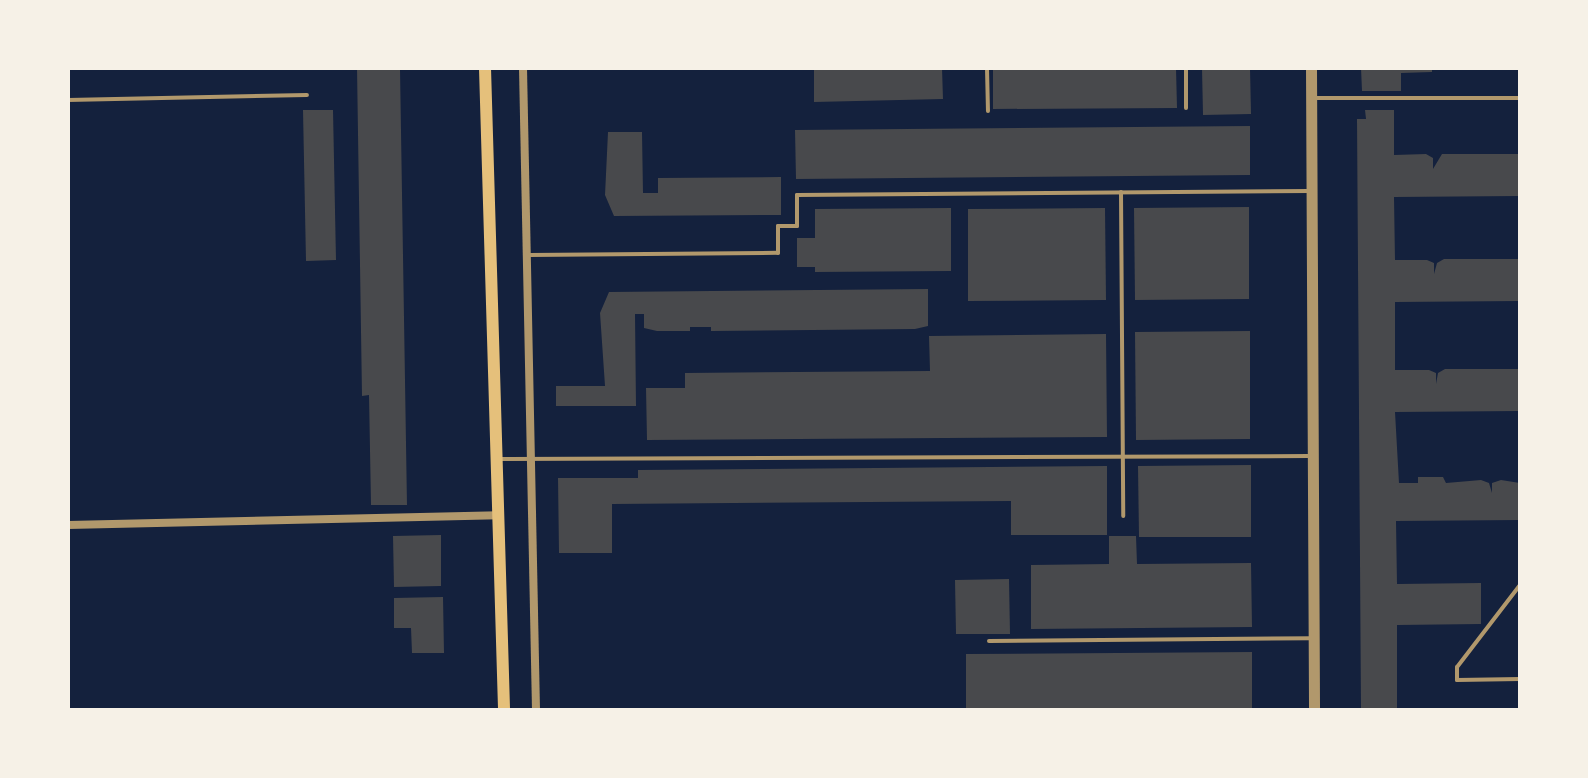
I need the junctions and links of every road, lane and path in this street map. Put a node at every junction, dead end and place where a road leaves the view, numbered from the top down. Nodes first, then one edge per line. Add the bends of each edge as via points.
1 (485, 68) edge
2 (523, 68) edge
3 (987, 68) edge
4 (1186, 68) edge
5 (1311, 68) edge
6 (307, 95) dead end
7 (1311, 98) junction
8 (1520, 98) edge
9 (68, 100) edge
10 (1186, 108) dead end
11 (988, 111) dead end
12 (1312, 191) junction
13 (1121, 192) junction
14 (527, 255) junction
15 (1313, 456) junction
16 (1123, 457) junction
17 (496, 459) junction
18 (531, 459) junction
19 (498, 515) junction
20 (1123, 516) dead end
21 (68, 525) edge
22 (1520, 585) edge
23 (1314, 638) junction
24 (989, 641) dead end
25 (1520, 679) edge
26 (504, 710) edge
27 (536, 710) edge
28 (1314, 710) edge

1 - 17 main road
2 - 14 street
3 - 11 lane
4 - 10 lane
5 - 7 street
6 - 9 lane
7 - 8 lane
7 - 12 street
12 - 13 lane
12 - 15 street
13 - 14 lane via 797,195 797,226 778,226 778,253
13 - 16 lane
14 - 18 street
15 - 16 lane
15 - 23 street
16 - 18 lane
16 - 20 lane
17 - 18 lane
17 - 19 main road
18 - 27 street
19 - 21 street
19 - 26 main road
22 - 25 lane via 1457,667 1457,680
23 - 24 lane
23 - 28 street

